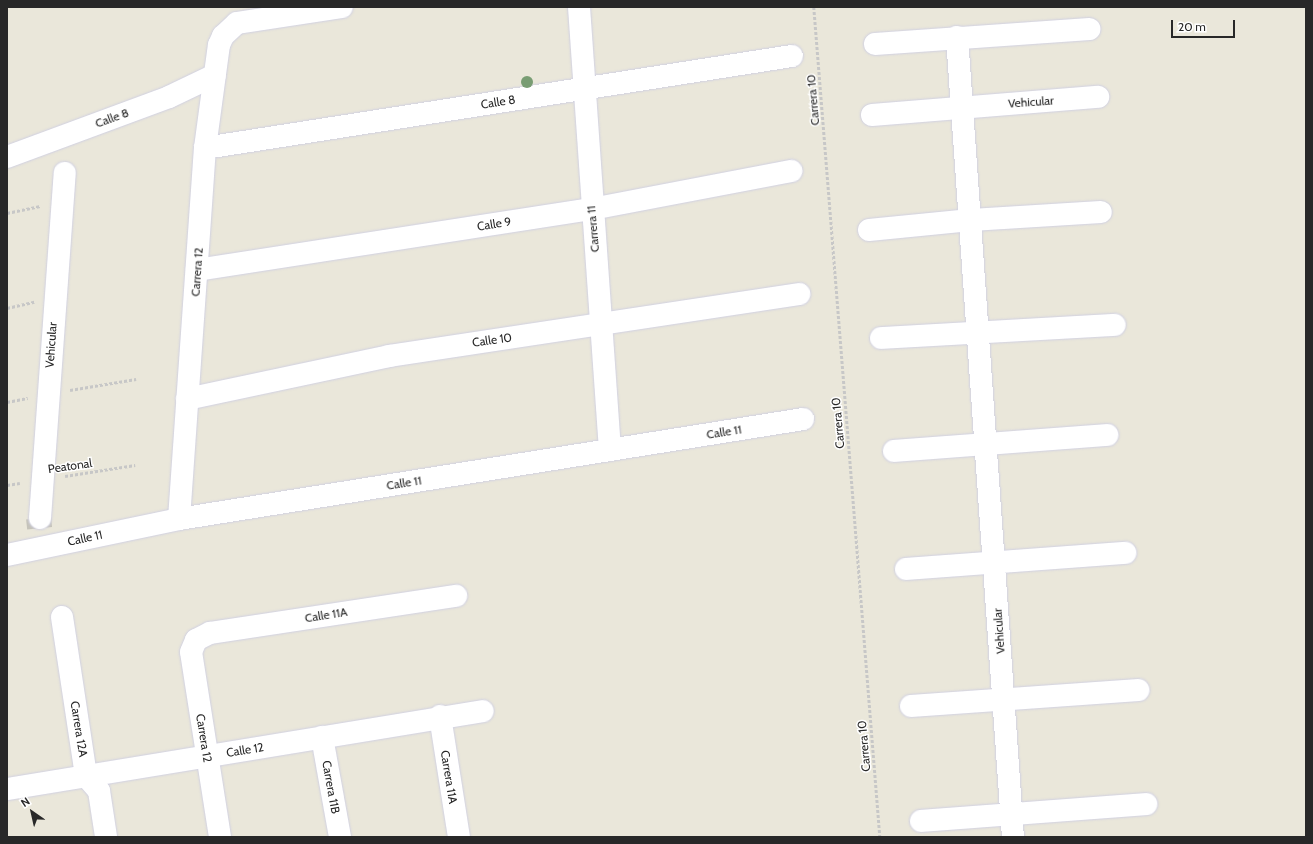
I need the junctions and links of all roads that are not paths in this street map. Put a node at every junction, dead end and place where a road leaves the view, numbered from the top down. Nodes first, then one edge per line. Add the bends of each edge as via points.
1 (342, 7) edge
2 (579, 7) edge
3 (1089, 29) dead end
4 (957, 37) junction
5 (875, 44) dead end
6 (792, 56) dead end
7 (215, 75) junction
8 (584, 89) junction
9 (1098, 97) dead end
10 (964, 107) junction
11 (872, 115) dead end
12 (205, 148) junction
13 (7, 157) edge
14 (791, 171) dead end
15 (65, 173) dead end
16 (592, 209) junction
17 (1101, 212) dead end
18 (971, 220) junction
19 (869, 230) dead end
20 (197, 270) junction
21 (799, 294) dead end
22 (601, 324) junction
23 (1115, 325) dead end
24 (979, 331) junction
25 (882, 338) dead end
26 (187, 400) junction
27 (803, 419) dead end
28 (1107, 436) dead end
29 (986, 443) junction
30 (610, 450) junction
31 (894, 451) dead end
32 (179, 519) junction
33 (40, 531) junction
34 (1125, 553) dead end
35 (7, 555) edge
36 (994, 562) junction
37 (906, 569) dead end
38 (456, 596) dead end
39 (62, 617) dead end
40 (196, 640) joint
41 (1138, 690) dead end
42 (1004, 700) junction
43 (911, 706) dead end
44 (483, 710) dead end
45 (440, 716) junction
46 (322, 736) junction
47 (207, 756) junction
48 (86, 776) junction
49 (7, 790) edge
50 (1146, 804) dead end
51 (1012, 813) junction
52 (921, 821) dead end
53 (106, 837) edge
54 (220, 837) edge
55 (340, 837) edge
56 (459, 837) edge
57 (1013, 837) edge

1 - 7 street, Carrera 12 via 237,23 220,45
2 - 8 street, Carrera 11
3 - 4 street
4 - 5 street
4 - 10 street, Vehicular
6 - 8 street, Calle 8
7 - 12 street, Carrera 12
7 - 13 street, Calle 8 via 169,98
8 - 12 street, Calle 8
8 - 16 street, Carrera 11
9 - 10 street, Vehicular
10 - 11 street, Vehicular
10 - 18 street, Vehicular
12 - 20 street, Carrera 12
14 - 16 street, Calle 9
15 - 33 street, Vehicular via 54,297
16 - 20 street, Calle 9
16 - 22 street, Carrera 11
17 - 18 street
18 - 19 street
18 - 24 street, Vehicular
20 - 26 street, Carrera 12
21 - 22 street, Calle 10
22 - 26 street, Calle 10 via 389,356
22 - 30 street, Carrera 11
23 - 24 street
24 - 25 street
24 - 29 street, Vehicular
26 - 32 street, Carrera 12
27 - 30 street, Calle 11
28 - 29 street
29 - 31 street
29 - 36 street, Vehicular
30 - 32 street, Calle 11
32 - 33 street, Calle 11
33 - 35 street, Calle 11
34 - 36 street
36 - 37 street
36 - 42 street, Vehicular
38 - 40 street, Calle 11A via 210,633
39 - 48 street, Carrera 12A
40 - 47 street, Carrera 12 via 192,652
41 - 42 street
42 - 43 street
42 - 51 street, Vehicular
44 - 45 street, Calle 12
45 - 46 street, Calle 12
45 - 56 street, Carrera 11A
46 - 47 street, Calle 12
46 - 55 street, Carrera 11B
47 - 48 street, Calle 12
47 - 54 street, Carrera 12
48 - 49 street, Calle 12
48 - 53 street via 99,791
50 - 51 street
51 - 52 street
51 - 57 street, Vehicular

